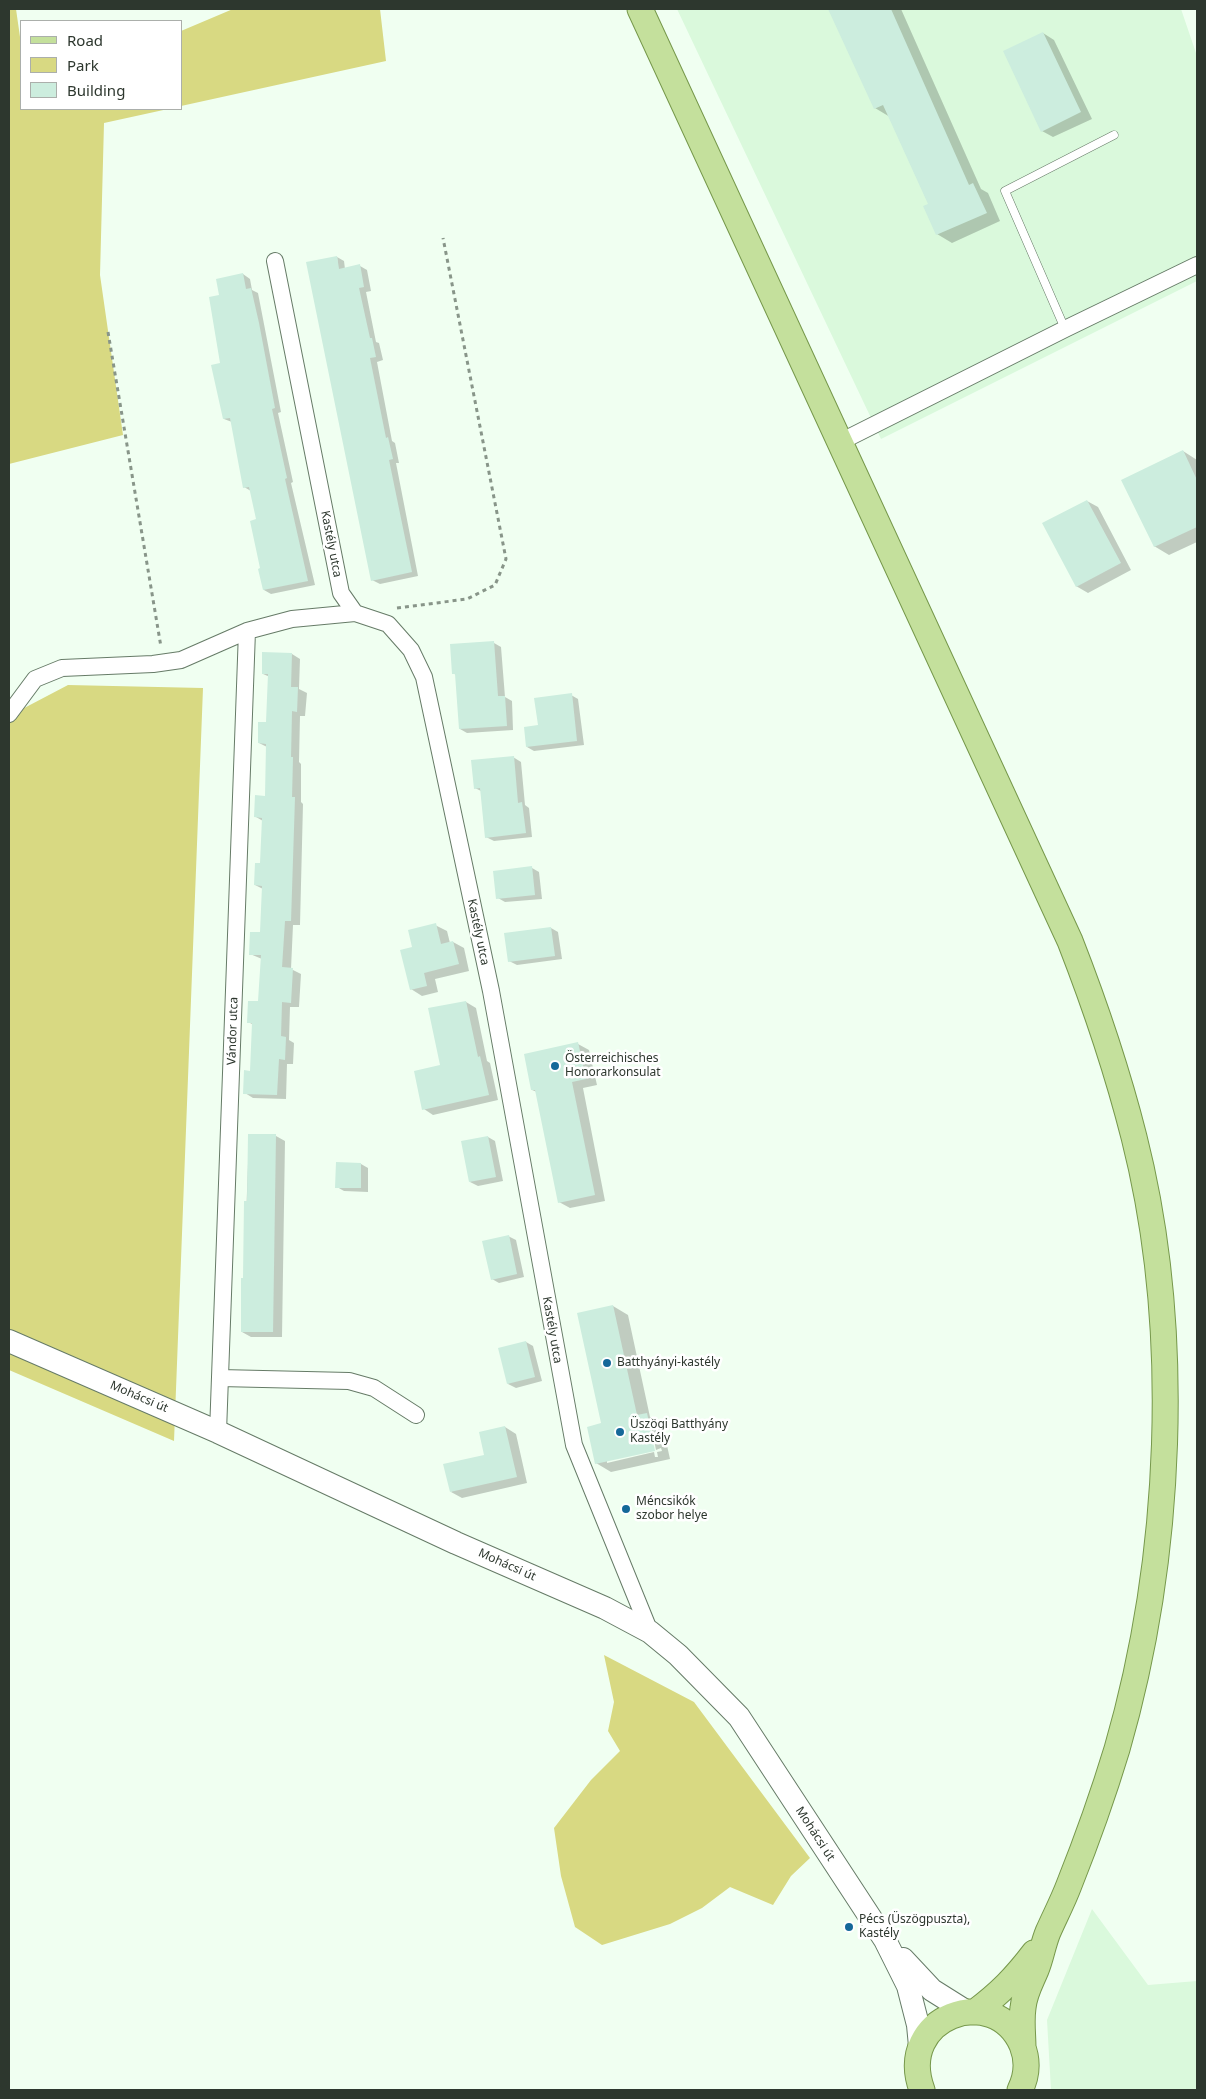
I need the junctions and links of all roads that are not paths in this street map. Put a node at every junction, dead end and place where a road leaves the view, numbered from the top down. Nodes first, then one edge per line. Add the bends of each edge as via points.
1 (640, 9) edge
2 (1114, 135) dead end
3 (275, 261) dead end
4 (1197, 265) edge
5 (1065, 328) junction
6 (840, 442) junction
7 (355, 614) junction
8 (247, 631) junction
9 (9, 714) edge
10 (9, 1341) edge
11 (220, 1378) junction
12 (416, 1415) dead end
13 (218, 1432) junction
14 (650, 1632) junction
15 (1047, 1934) junction
16 (885, 1940) junction
17 (971, 2012) junction
18 (920, 2046) junction
19 (1023, 2048) junction
20 (1023, 2088) edge
21 (922, 2090) edge

1 - 6 main road
2 - 5 lane via 1005,191
3 - 7 street, Kastély utca via 341,593
4 - 5 street
5 - 6 street
6 - 15 main road via 1070,941 1107,1043 1134,1139 1152,1228 1162,1322 1165,1405 1163,1472 1150,1602 1127,1714 1106,1785
7 - 8 street via 292,619
7 - 14 street, Kastély utca via 388,624 411,650 424,677 491,991 574,1445
8 - 9 street via 181,660 62,668 35,678
8 - 11 street, Vándor utca
10 - 13 main road, Mohácsi út
11 - 12 street via 349,1381 374,1388
11 - 13 street, Vándor utca
13 - 14 main road, Mohácsi út via 456,1543 605,1608
14 - 16 main road, Mohácsi út via 678,1655 739,1717
15 - 17 main road via 1018,1976
15 - 19 main road via 1023,2008
16 - 17 main road via 932,1990
16 - 18 main road via 908,1986
17 - 18 main road via 955,2014 934,2026
17 - 19 main road via 986,2014 1004,2023
18 - 21 main road via 916,2069
19 - 20 main road via 1026,2060

